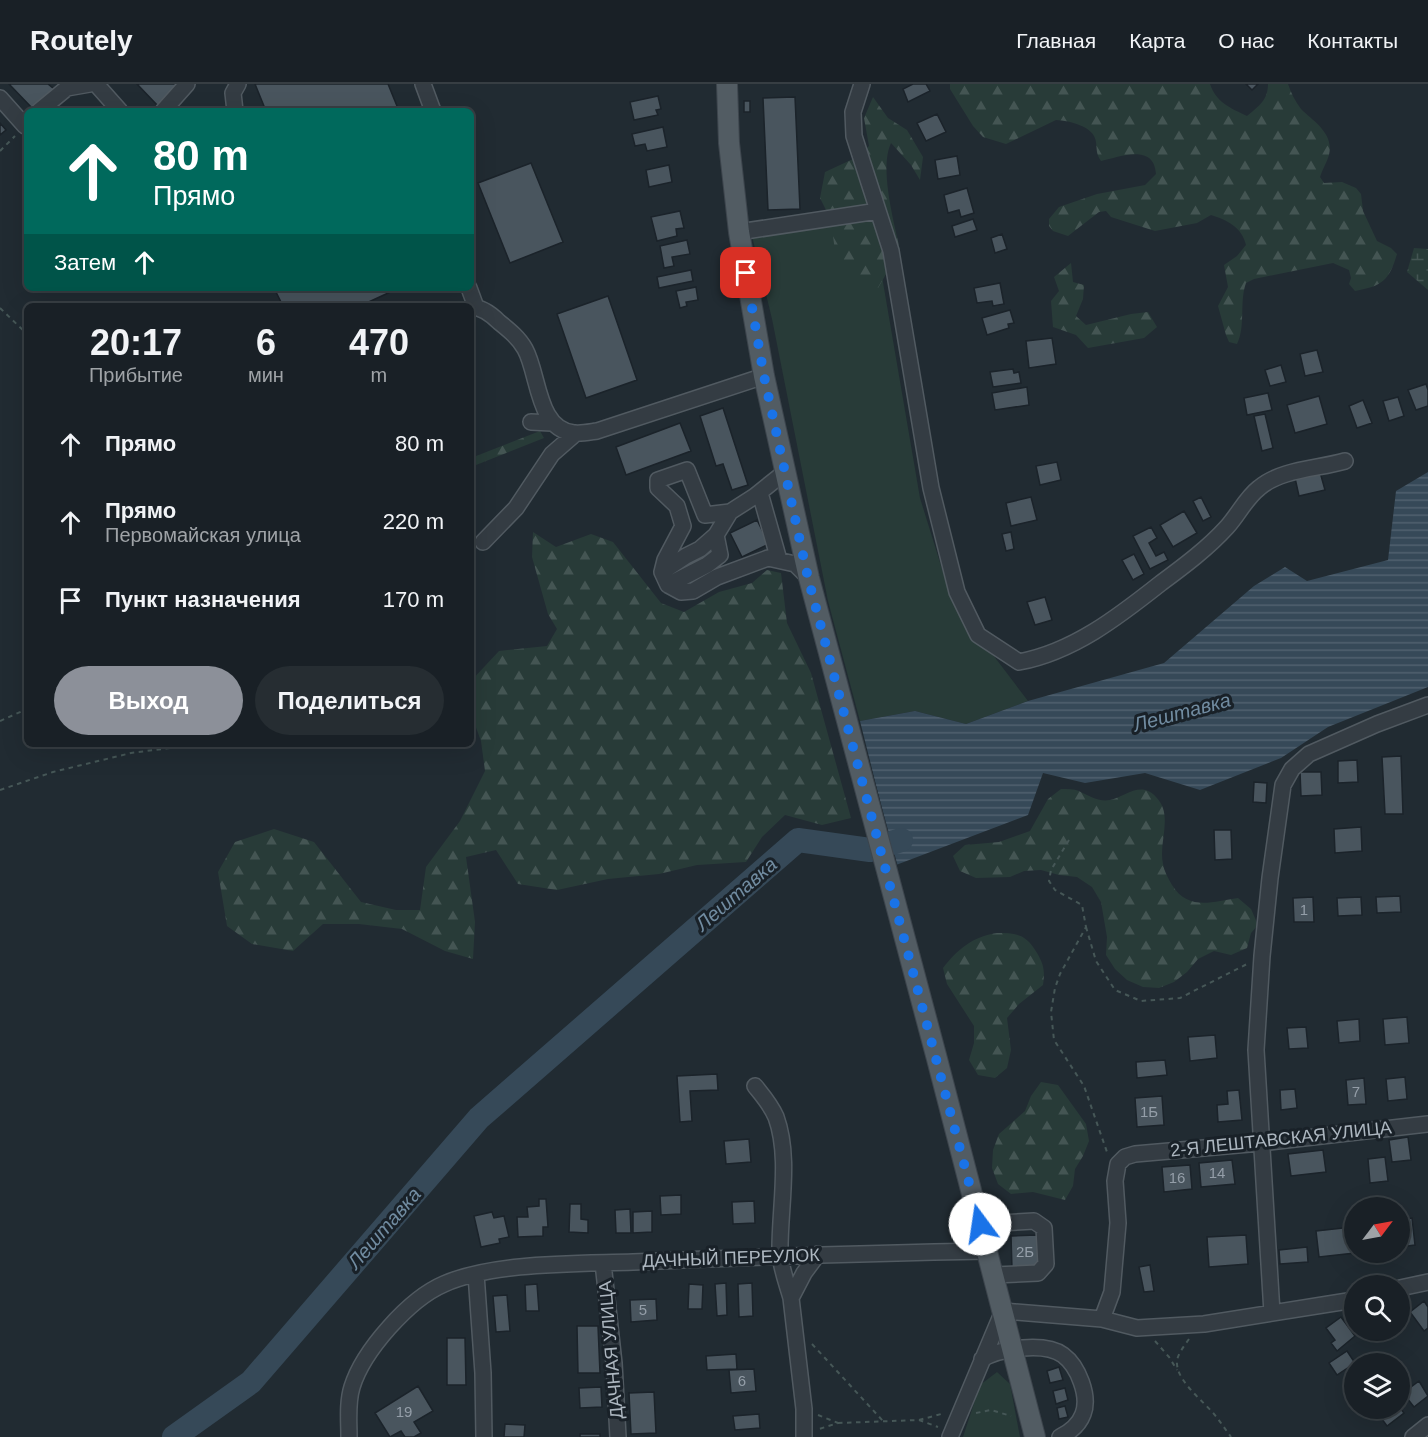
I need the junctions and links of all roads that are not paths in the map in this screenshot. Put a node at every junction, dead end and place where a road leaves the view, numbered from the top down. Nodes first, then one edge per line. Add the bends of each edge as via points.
1 (90, 84) edge
2 (96, 84) edge
3 (187, 84) edge
4 (238, 84) edge
5 (423, 84) edge
6 (727, 84) edge
7 (862, 84) edge
8 (0, 98) edge
9 (42, 108) edge
10 (117, 108) edge
11 (166, 108) edge
12 (235, 108) edge
13 (432, 108) edge
14 (23, 128) edge
15 (878, 211) junction
16 (739, 232) junction
17 (474, 307) edge
18 (764, 376) junction
19 (531, 422) dead end
20 (552, 423) junction
21 (574, 434) junction
22 (1345, 461) dead end
23 (785, 472) junction
24 (759, 493) junction
25 (730, 512) junction
26 (705, 515) junction
27 (683, 526) junction
28 (483, 542) dead end
29 (778, 560) junction
30 (665, 578) junction
31 (808, 578) junction
32 (1428, 705) edge
33 (755, 1086) dead end
34 (1428, 1124) edge
35 (1261, 1143) junction
36 (980, 1224) junction
37 (987, 1251) junction
38 (818, 1254) junction
39 (780, 1256) junction
40 (603, 1263) junction
41 (476, 1274) junction
42 (993, 1275) junction
43 (1428, 1282) edge
44 (1410, 1286) edge
45 (791, 1298) junction
46 (1344, 1302) edge
47 (1002, 1311) junction
48 (1272, 1313) junction
49 (1102, 1319) junction
50 (1012, 1349) junction
51 (982, 1359) junction
52 (1428, 1425) edge
53 (804, 1435) edge
54 (951, 1435) edge
55 (349, 1437) edge
56 (484, 1437) edge
57 (618, 1437) edge
58 (1035, 1437) edge
59 (1060, 1437) edge
60 (1413, 1437) edge

1 - 9 street via 67,87
2 - 10 street
3 - 11 street
4 - 12 street via 233,93
5 - 13 street
6 - 16 main road
7 - 15 street via 852,112 854,136
8 - 14 street
15 - 16 street
15 - 22 street via 891,251 931,488 957,592 978,635 1018,662 1074,644 1129,608 1220,534 1258,488 1276,477
16 - 18 main road
17 - 20 street via 500,322 525,349
18 - 21 street via 597,431
18 - 23 main road
19 - 20 street
20 - 21 street
21 - 28 street via 552,454 516,508
23 - 24 street
23 - 31 main road
24 - 25 street
24 - 29 street
25 - 26 street
25 - 30 street via 716,535 686,555
26 - 27 street
26 - 27 street via 687,470 658,480 658,488 677,506
27 - 30 street via 665,560
29 - 30 street via 768,558 693,591 681,592
29 - 31 street via 795,564
31 - 36 main road
32 - 35 street via 1309,754 1292,769 1283,785 1262,956 1256,1050
33 - 39 street via 768,1102 779,1131 783,1163
34 - 35 street, 2-Я ЛЕШТАВСКАЯ УЛИЦА
35 - 48 street
35 - 49 street, 2-Я ЛЕШТАВСКАЯ УЛИЦА via 1135,1154 1118,1164 1112,1292
36 - 37 main road
36 - 42 street via 1034,1221 1044,1228 1046,1264 1038,1273
37 - 38 street, ДАЧНЫЙ ПЕРЕУЛОК
37 - 42 main road
38 - 39 street, ДАЧНЫЙ ПЕРЕУЛОК
38 - 45 street
39 - 40 street, ДАЧНЫЙ ПЕРЕУЛОК
39 - 45 street
40 - 41 street, ДАЧНЫЙ ПЕРЕУЛОК
40 - 57 street, ДАЧНАЯ УЛИЦА
41 - 55 street, ДАЧНЫЙ ПЕРЕУЛОК via 443,1284 421,1298 371,1351 352,1388
41 - 56 street
42 - 47 main road
43 - 44 street
45 - 53 street
46 - 48 street
47 - 49 street
47 - 50 main road
47 - 51 street
48 - 49 street via 1204,1324 1137,1328
50 - 51 street
50 - 58 main road
50 - 59 street via 1053,1350 1064,1355 1079,1376 1085,1403 1083,1414
51 - 54 street
52 - 60 street

